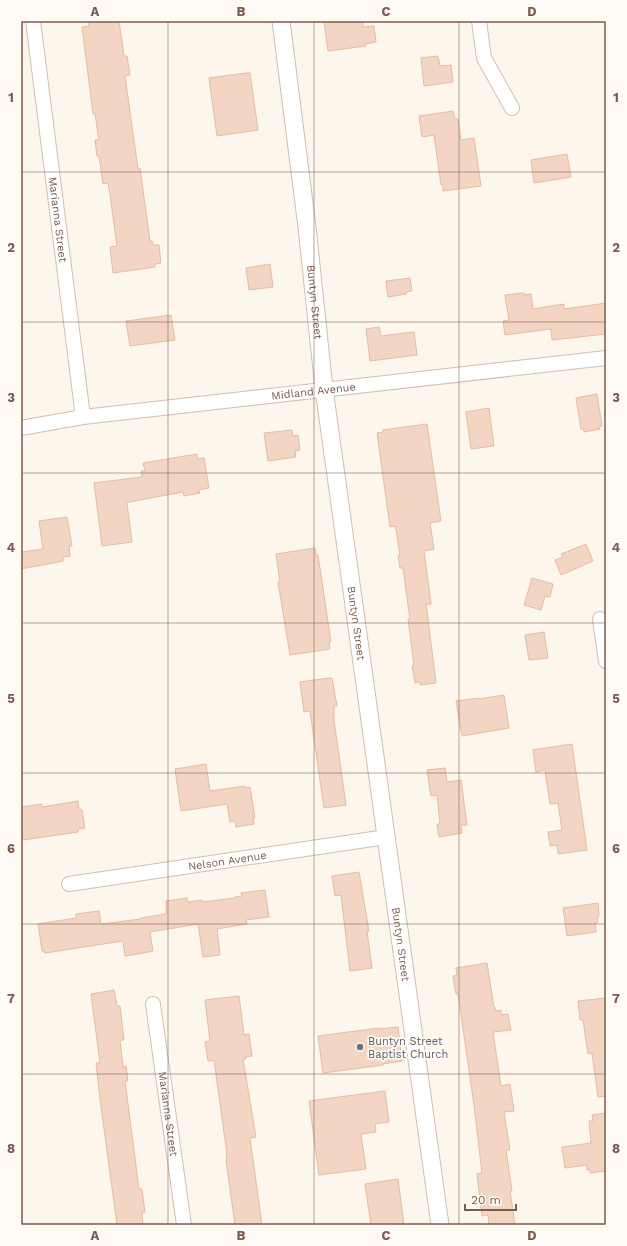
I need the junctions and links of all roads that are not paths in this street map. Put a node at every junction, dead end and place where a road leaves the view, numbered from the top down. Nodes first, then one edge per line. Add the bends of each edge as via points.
1 (33, 21) edge
2 (281, 21) edge
3 (479, 21) edge
4 (512, 108) dead end
5 (606, 358) edge
6 (324, 389) junction
7 (83, 417) junction
8 (21, 428) edge
9 (600, 619) dead end
10 (606, 661) edge
11 (386, 837) junction
12 (69, 884) dead end
13 (153, 1004) dead end
14 (184, 1225) edge
15 (440, 1225) edge

1 - 7 street, Marianna Street
2 - 6 street, Buntyn Street
3 - 4 street via 484,58
5 - 6 street, Midland Avenue
6 - 7 street, Midland Avenue
6 - 11 street, Buntyn Street
7 - 8 street, Midland Avenue
9 - 10 street
11 - 12 street, Nelson Avenue
11 - 15 street, Buntyn Street
13 - 14 street, Marianna Street

